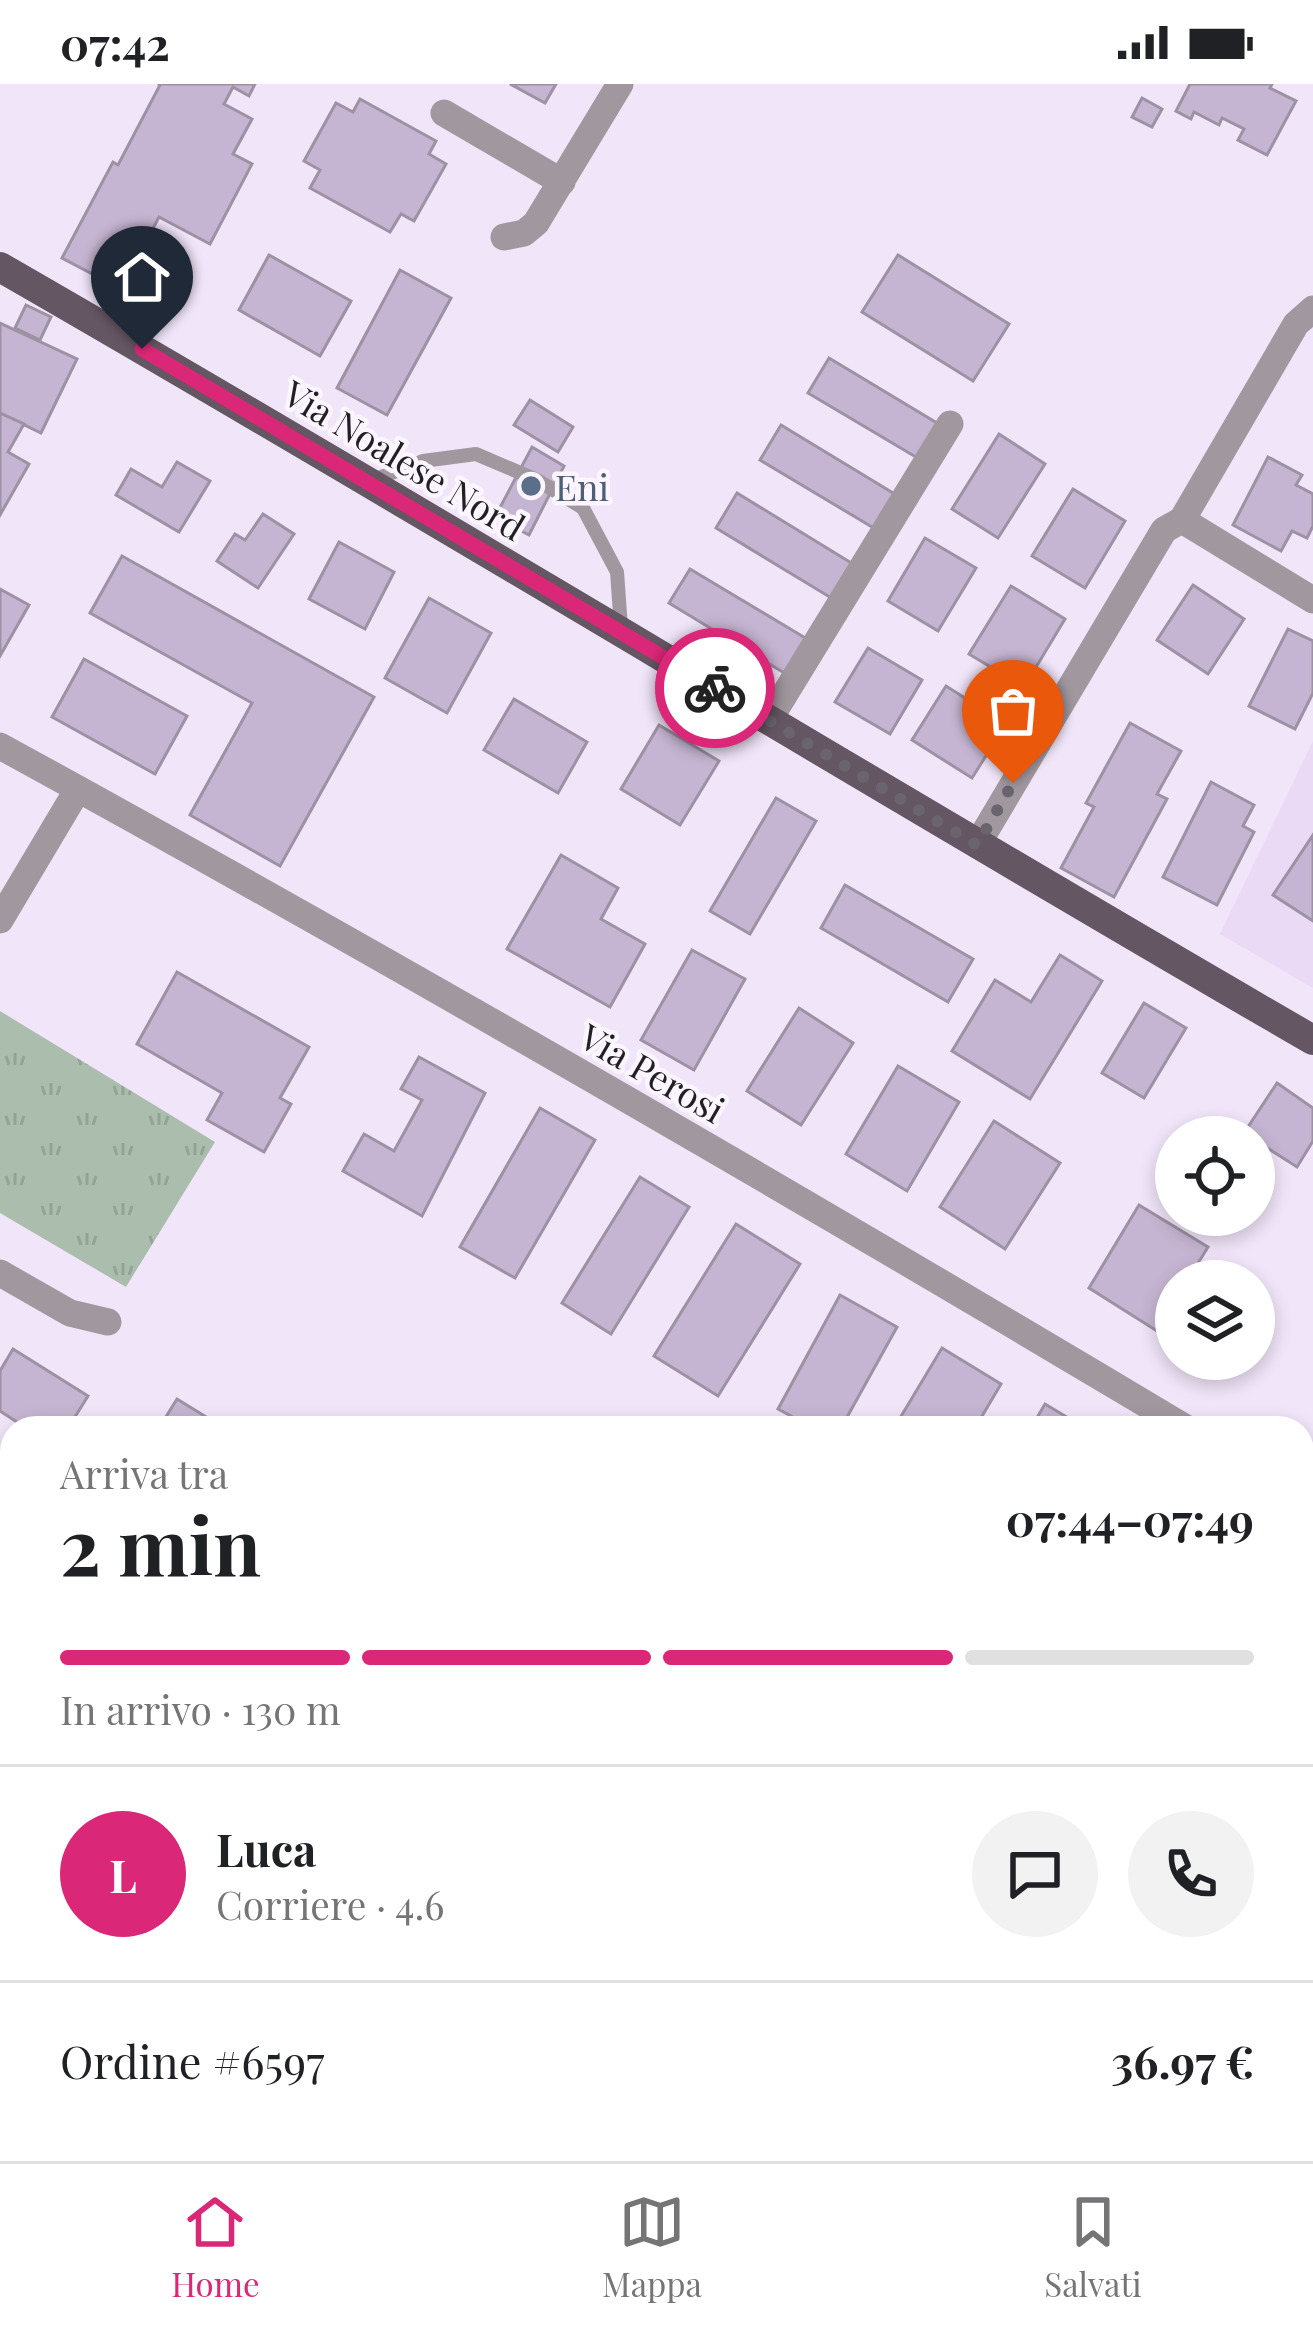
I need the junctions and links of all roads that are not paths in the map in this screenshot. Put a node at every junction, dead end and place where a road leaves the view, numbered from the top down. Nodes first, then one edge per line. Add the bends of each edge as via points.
1 (620, 84) edge
2 (444, 112) dead end
3 (562, 182) junction
4 (504, 237) dead end
5 (0, 267) edge
6 (1313, 309) edge
7 (950, 424) dead end
8 (368, 482) junction
9 (1182, 520) junction
10 (1313, 600) edge
11 (622, 633) junction
12 (769, 720) junction
13 (0, 746) edge
14 (78, 789) junction
15 (977, 845) junction
16 (0, 920) edge
17 (1313, 1040) edge
18 (0, 1273) edge
19 (108, 1322) dead end
20 (1166, 1416) edge

1 - 3 street
2 - 3 street
3 - 4 street via 536,223
5 - 8 main road, Via Noalese Nord
6 - 9 street via 1296,324
7 - 12 street
8 - 11 main road, Via Noalese Nord
8 - 11 lane via 423,460 476,454 536,480 583,508 617,572
9 - 10 street
9 - 15 street via 1164,530
11 - 12 main road, Via Noalese Nord
12 - 15 main road, Via Noalese Nord
13 - 14 street, Via Perosi
14 - 16 street
14 - 20 street, Via Perosi
15 - 17 main road, Via Noalese Nord
18 - 19 street via 70,1313

